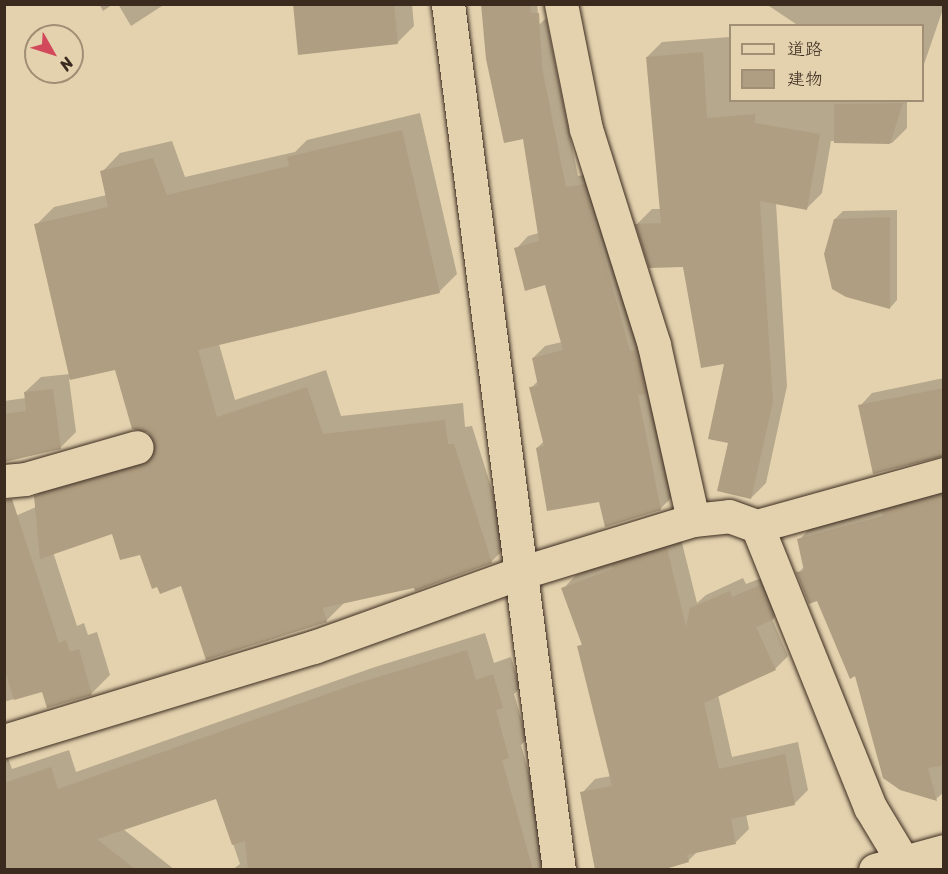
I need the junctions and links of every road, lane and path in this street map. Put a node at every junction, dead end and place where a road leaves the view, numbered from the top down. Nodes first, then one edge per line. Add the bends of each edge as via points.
1 (448, 4) edge
2 (561, 4) edge
3 (137, 447) dead end
4 (944, 474) edge
5 (4, 481) edge
6 (693, 520) junction
7 (757, 526) junction
8 (520, 573) junction
9 (4, 741) edge
10 (944, 851) edge
11 (896, 867) edge
12 (559, 870) edge

1 - 8 street
2 - 6 street via 586,129 654,345
3 - 5 street via 25,479
4 - 7 street
6 - 7 street via 729,516
6 - 8 street
7 - 11 street
8 - 9 street via 314,647
8 - 12 street
10 - 11 street

